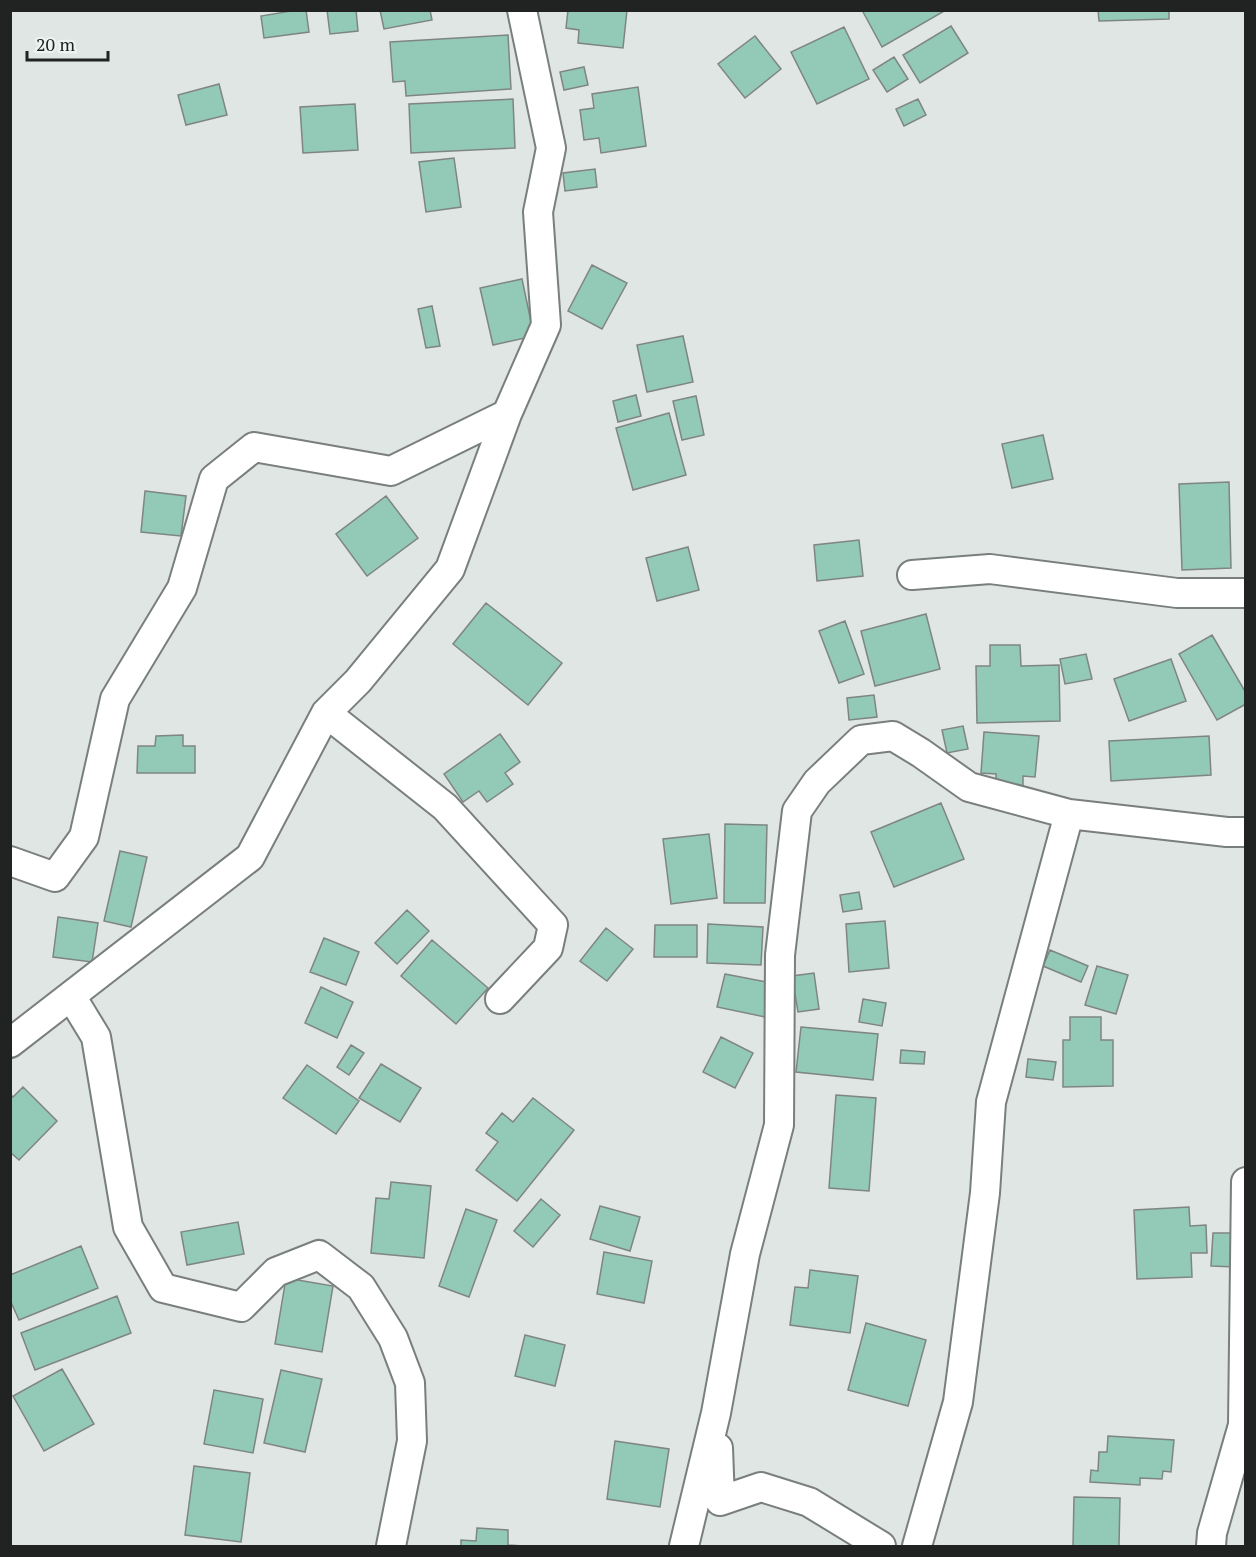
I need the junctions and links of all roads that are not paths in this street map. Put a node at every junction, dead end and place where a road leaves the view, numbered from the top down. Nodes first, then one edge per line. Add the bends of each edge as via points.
1 (522, 10) edge
2 (507, 414) junction
3 (912, 575) dead end
4 (1245, 593) edge
5 (326, 713) junction
6 (1069, 814) junction
7 (1245, 832) edge
8 (10, 861) edge
9 (71, 996) junction
10 (500, 999) dead end
11 (10, 1043) edge
12 (1245, 1182) edge
13 (1245, 1358) edge
14 (716, 1413) junction
15 (391, 1546) edge
16 (684, 1546) edge
17 (881, 1546) edge
18 (917, 1546) edge
19 (1211, 1546) edge

1 - 2 street via 551,148 538,212 546,325
2 - 5 street via 450,569 358,681
2 - 8 street via 390,471 254,447 214,479 182,588 115,699 84,837 55,877
3 - 4 street via 990,569 1177,593
5 - 9 street via 250,857
5 - 10 street via 445,807 553,925 548,948
6 - 7 street
6 - 14 street via 969,787 893,736 861,740 817,782 797,811 780,955 779,1125 745,1254
6 - 18 street via 991,1102 985,1193 958,1402
9 - 11 street
9 - 15 street via 96,1037 128,1227 163,1288 241,1306 276,1272 319,1254 361,1287 393,1338 410,1383 412,1441
12 - 13 street
13 - 19 street via 1243,1425
14 - 16 street
14 - 17 street via 720,1501 760,1487 809,1502

